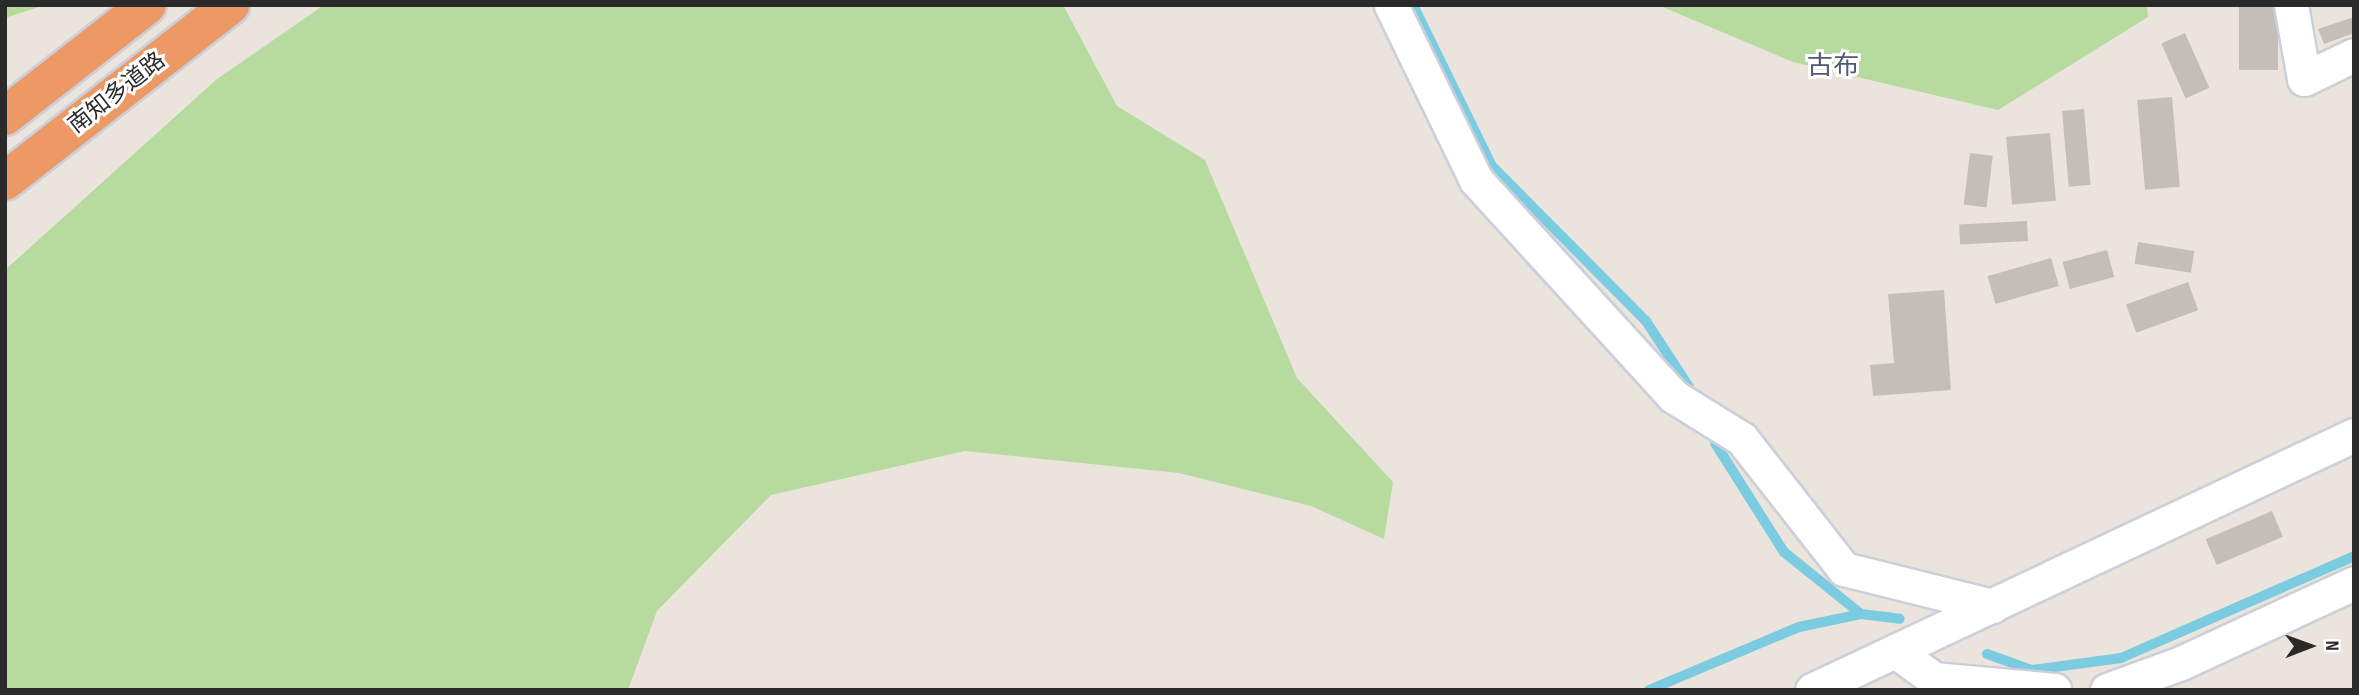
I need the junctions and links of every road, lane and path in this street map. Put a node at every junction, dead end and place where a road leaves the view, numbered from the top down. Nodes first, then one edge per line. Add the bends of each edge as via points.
1 (147, 5) edge
2 (230, 5) edge
3 (1391, 5) edge
4 (2291, 5) edge
5 (2354, 55) edge
6 (5, 116) edge
7 (5, 181) edge
8 (2354, 435) edge
9 (2354, 583) edge
10 (1992, 606) junction
11 (1895, 652) junction
12 (1812, 690) edge
13 (2054, 690) edge
14 (2107, 690) edge

1 - 6 highway
2 - 7 highway, 南知多道路
3 - 10 street via 1476,180 1673,396 1742,439 1844,569
4 - 5 street via 2304,79
8 - 10 street
9 - 14 street via 2181,663
10 - 11 street
11 - 12 street
11 - 13 street via 1934,679

